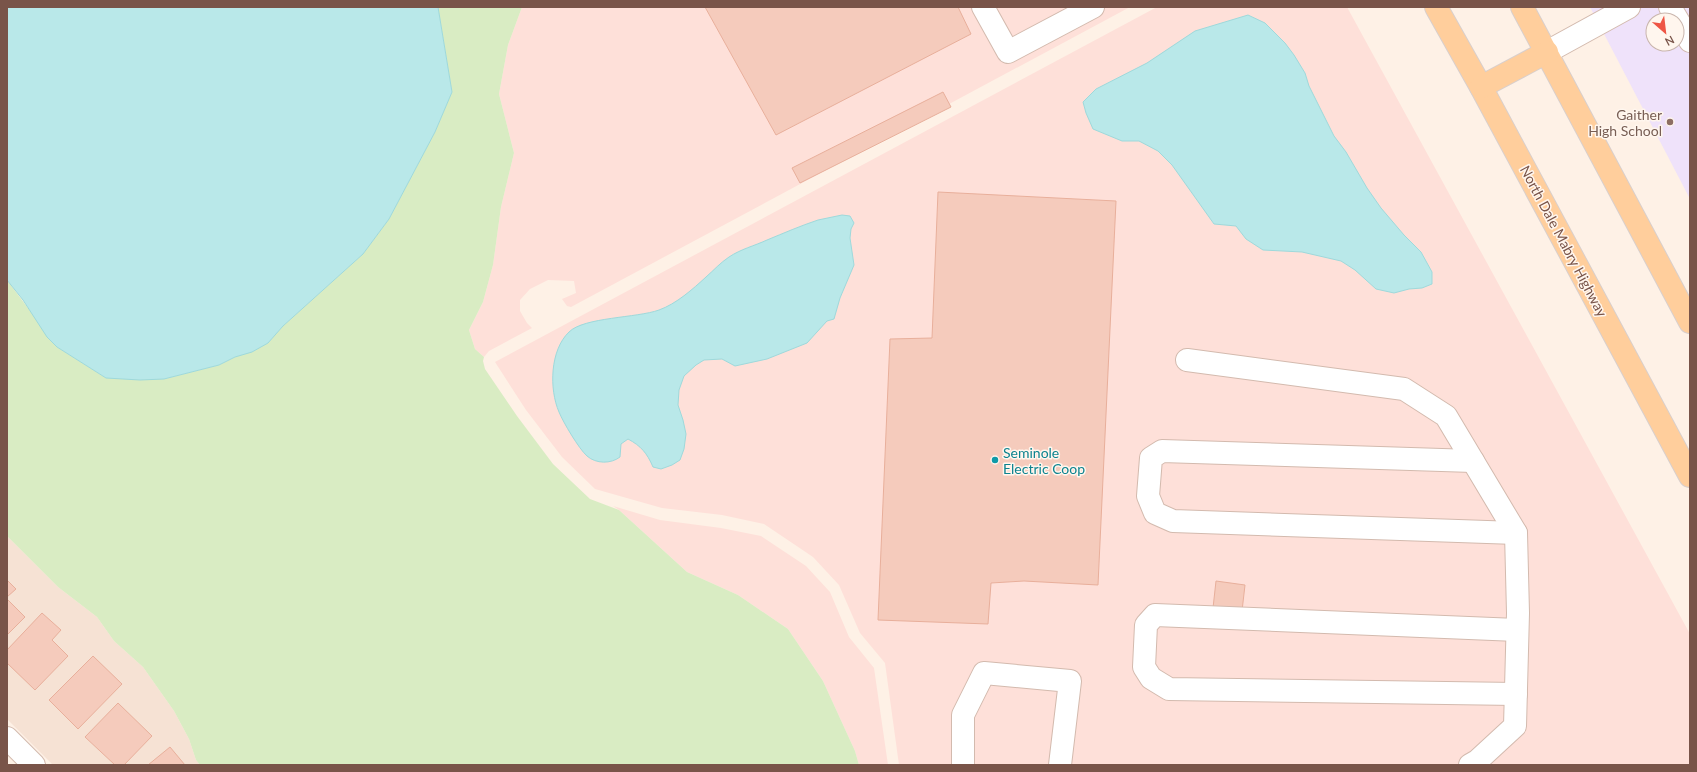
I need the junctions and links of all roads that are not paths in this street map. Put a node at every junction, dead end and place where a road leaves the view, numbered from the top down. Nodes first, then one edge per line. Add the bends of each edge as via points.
1 (983, 7) edge
2 (1093, 7) edge
3 (1436, 7) edge
4 (1522, 7) edge
5 (1629, 7) edge
6 (1670, 7) edge
7 (1690, 41) edge
8 (1547, 52) junction
9 (1481, 87) junction
10 (1690, 322) edge
11 (1187, 360) dead end
12 (1473, 461) junction
13 (1690, 476) edge
14 (1516, 533) junction
15 (1517, 630) junction
16 (1516, 694) junction
17 (7, 738) edge
18 (34, 765) edge
19 (963, 765) edge
20 (1060, 765) edge
21 (1470, 765) edge

1 - 2 street via 1008,52
3 - 9 main road, North Dale Mabry Highway
4 - 8 main road
5 - 8 street
6 - 7 street
8 - 9 main road
8 - 10 main road
9 - 13 main road, North Dale Mabry Highway
11 - 12 street via 1404,389 1446,416
12 - 14 street
12 - 14 street via 1162,451 1151,458 1148,496 1155,513 1173,521
14 - 15 street
15 - 16 street
15 - 16 street via 1155,615 1146,625 1144,667 1151,678 1169,689
16 - 21 street via 1515,726
17 - 18 street
19 - 20 street via 963,715 984,673 1070,681

